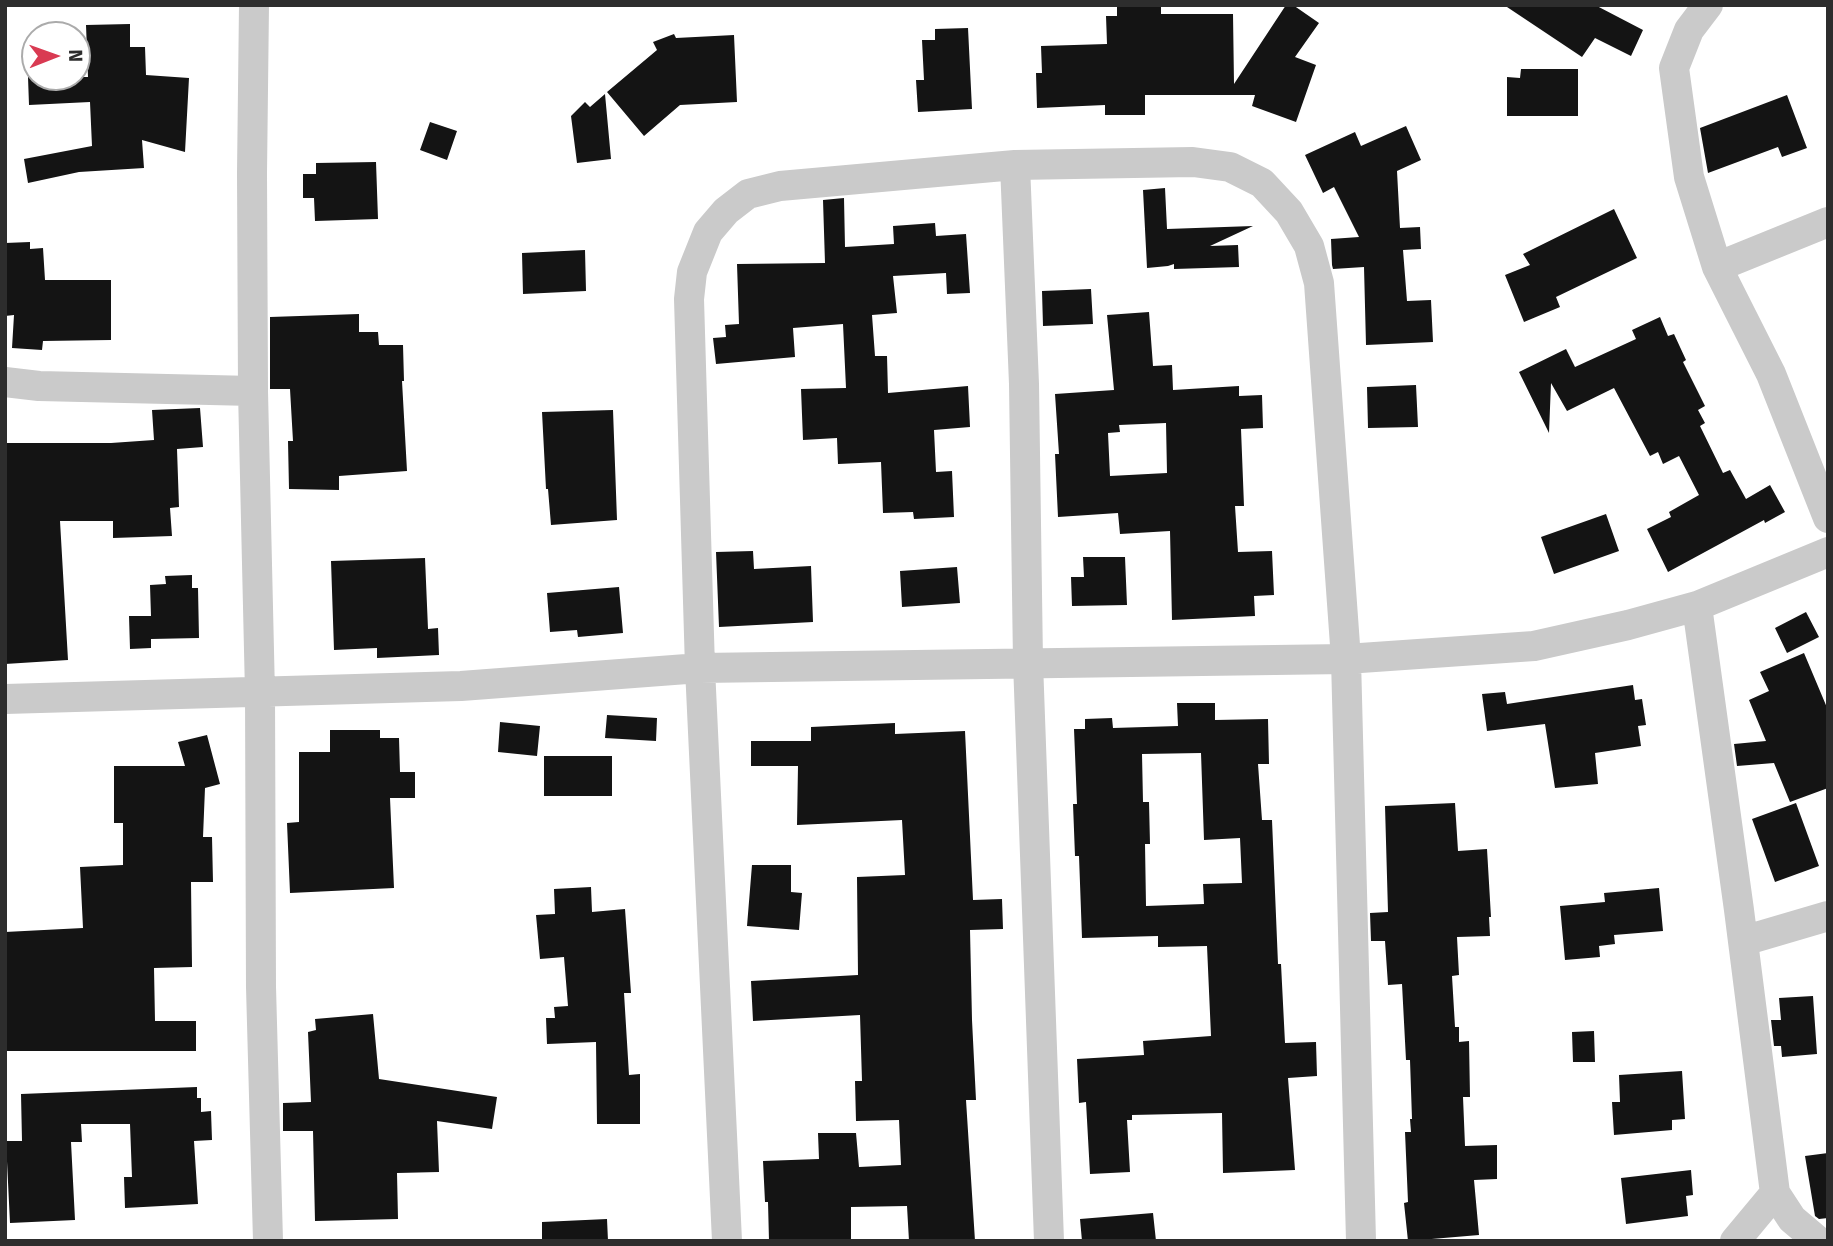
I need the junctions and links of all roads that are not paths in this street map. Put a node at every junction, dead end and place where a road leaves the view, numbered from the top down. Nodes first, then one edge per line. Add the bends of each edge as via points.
1 (254, 5) edge
2 (1707, 5) edge
3 (1015, 165) junction
4 (1828, 222) edge
5 (1717, 267) junction
6 (5, 382) edge
7 (253, 391) junction
8 (1828, 518) edge
9 (1828, 552) edge
10 (1697, 606) junction
11 (1346, 659) junction
12 (1028, 662) junction
13 (700, 668) junction
14 (260, 693) junction
15 (5, 699) edge
16 (1828, 916) edge
17 (1743, 941) junction
18 (1774, 1193) junction
19 (268, 1241) edge
20 (727, 1241) edge
21 (1049, 1241) edge
22 (1362, 1241) edge
23 (1735, 1241) edge
24 (1818, 1241) edge

1 - 7 street
2 - 5 street via 1689,30 1674,68 1689,177
3 - 11 street via 1193,162 1230,167 1262,183 1289,212 1309,246 1319,282
3 - 12 street
3 - 13 street via 780,186 748,194 708,232 692,272 689,299
4 - 5 street
5 - 8 street via 1771,374
6 - 7 street
7 - 14 street
9 - 10 street
10 - 11 street via 1534,646
10 - 17 street
11 - 12 street
11 - 22 street
12 - 13 street
12 - 21 street
13 - 14 street via 461,686
13 - 20 street
14 - 15 street
14 - 19 street
16 - 17 street
17 - 18 street
18 - 23 street
18 - 24 street via 1792,1219

